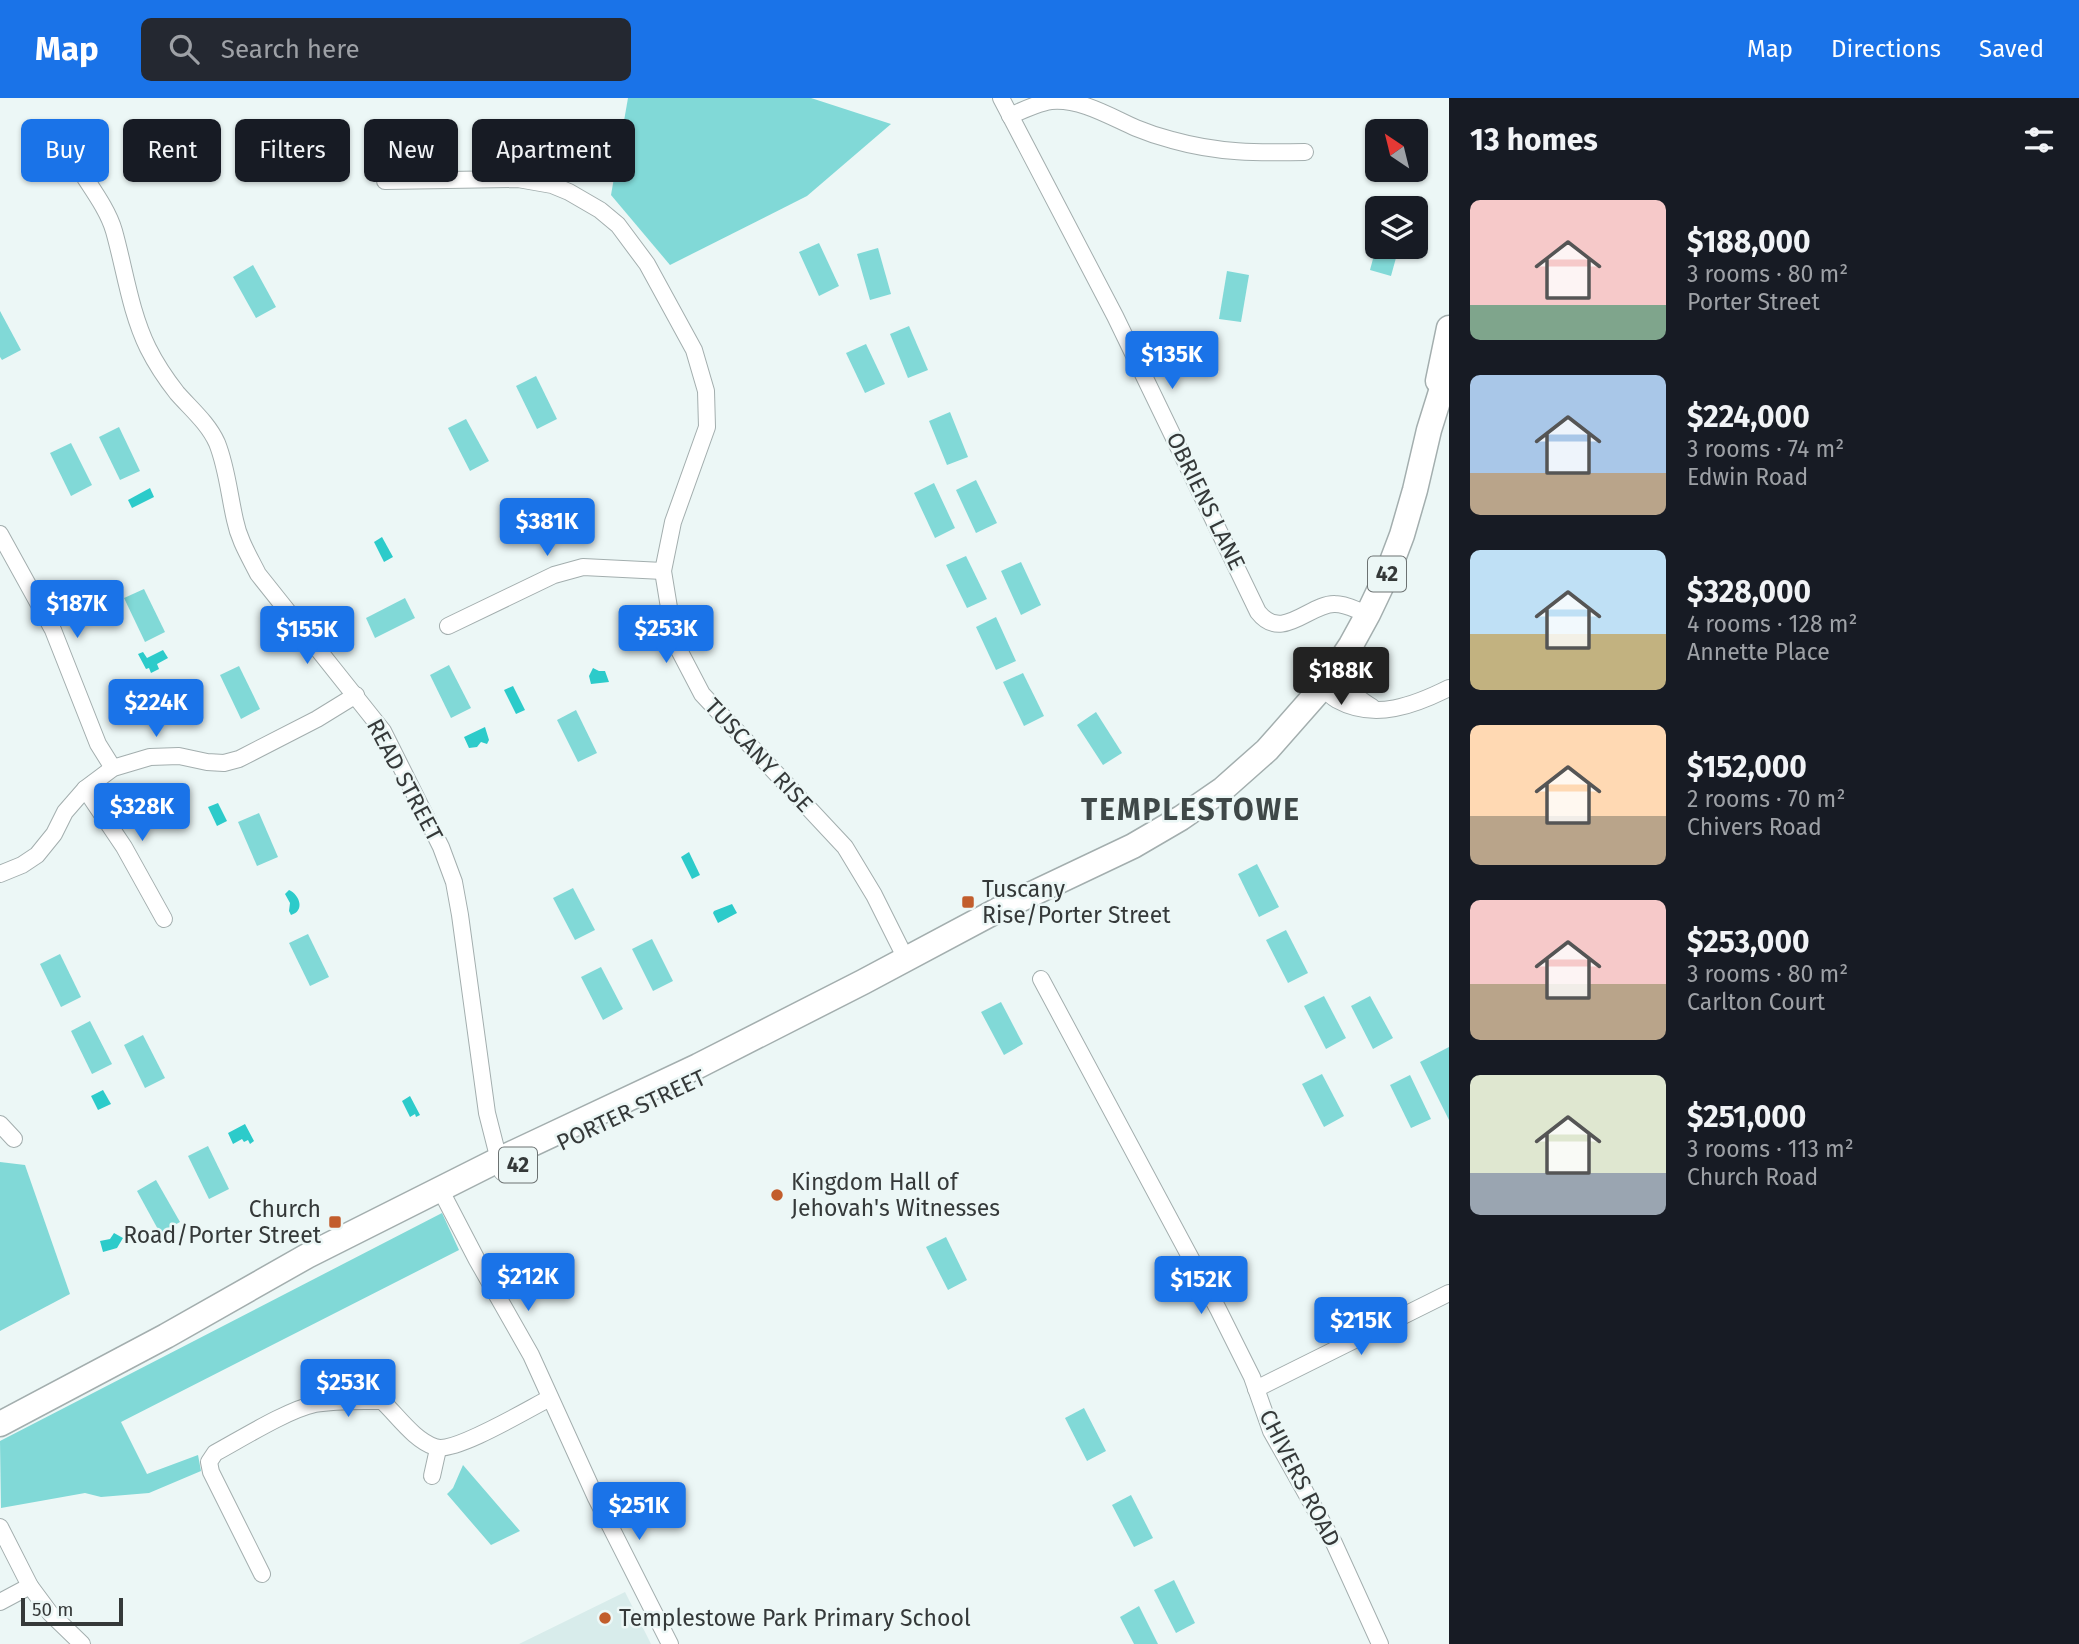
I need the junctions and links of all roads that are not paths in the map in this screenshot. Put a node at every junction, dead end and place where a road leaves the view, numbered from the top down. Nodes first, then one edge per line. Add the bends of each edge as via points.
1 (1001, 98) edge
2 (1010, 116) junction
3 (1305, 152) dead end
4 (458, 180) edge
5 (87, 182) edge
6 (1449, 328) edge
7 (1449, 366) edge
8 (1429, 430) junction
9 (0, 534) edge
10 (663, 571) junction
11 (1362, 612) junction
12 (448, 626) dead end
13 (1323, 682) junction
14 (1449, 688) edge
15 (356, 695) junction
16 (113, 768) junction
17 (85, 789) junction
18 (0, 874) edge
19 (164, 919) dead end
20 (906, 959) junction
21 (1041, 979) dead end
22 (0, 1124) edge
23 (14, 1139) dead end
24 (500, 1166) junction
25 (443, 1194) junction
26 (1449, 1293) edge
27 (1256, 1388) junction
28 (550, 1398) junction
29 (0, 1424) edge
30 (438, 1449) junction
31 (432, 1476) dead end
32 (0, 1527) edge
33 (262, 1574) dead end
34 (30, 1586) junction
35 (0, 1602) edge
36 (82, 1644) edge
37 (670, 1644) edge
38 (1380, 1644) edge

1 - 2 street, OBRIENS LANE
2 - 3 street via 1053,100 1067,101 1140,130 1200,147 1244,153
2 - 11 street, OBRIENS LANE via 1115,316 1258,612 1274,624 1333,603
4 - 10 street, TUSCANY RISE via 518,179 552,186 600,210 618,225 647,264 694,350 706,391 707,427 673,522
5 - 15 street, READ STREET via 113,229 138,325 149,349 162,373 215,440 243,546 258,574
6 - 8 main road, 42
7 - 8 main road, 42
8 - 11 main road, 42 via 1402,535 1388,572
9 - 16 street via 53,630 98,744
10 - 12 street via 583,567 554,575
10 - 20 street, TUSCANY RISE via 673,632 702,694 845,847
11 - 13 main road, 42 via 1351,645
13 - 14 street via 1335,699 1356,708 1378,710 1406,706
13 - 20 main road, PORTER STREET / 42 via 1267,750 1181,818
15 - 16 street via 239,759 224,763 150,757
15 - 24 street, READ STREET via 406,772 454,882 487,1113
16 - 17 street
17 - 18 street via 37,855
17 - 19 street
20 - 24 main road, PORTER STREET / 42 via 743,1057
21 - 27 street, CHIVERS ROAD
22 - 23 street
24 - 25 main road, PORTER STREET / 42
25 - 28 street via 531,1354
25 - 29 main road, PORTER STREET / 42
26 - 27 street
27 - 38 street, CHIVERS ROAD via 1271,1431 1334,1543
28 - 30 street via 461,1444
28 - 37 street
30 - 31 street
30 - 33 street via 420,1439 382,1401 350,1401 313,1404 215,1453 209,1462 211,1472
32 - 34 street
34 - 35 street
34 - 36 street

